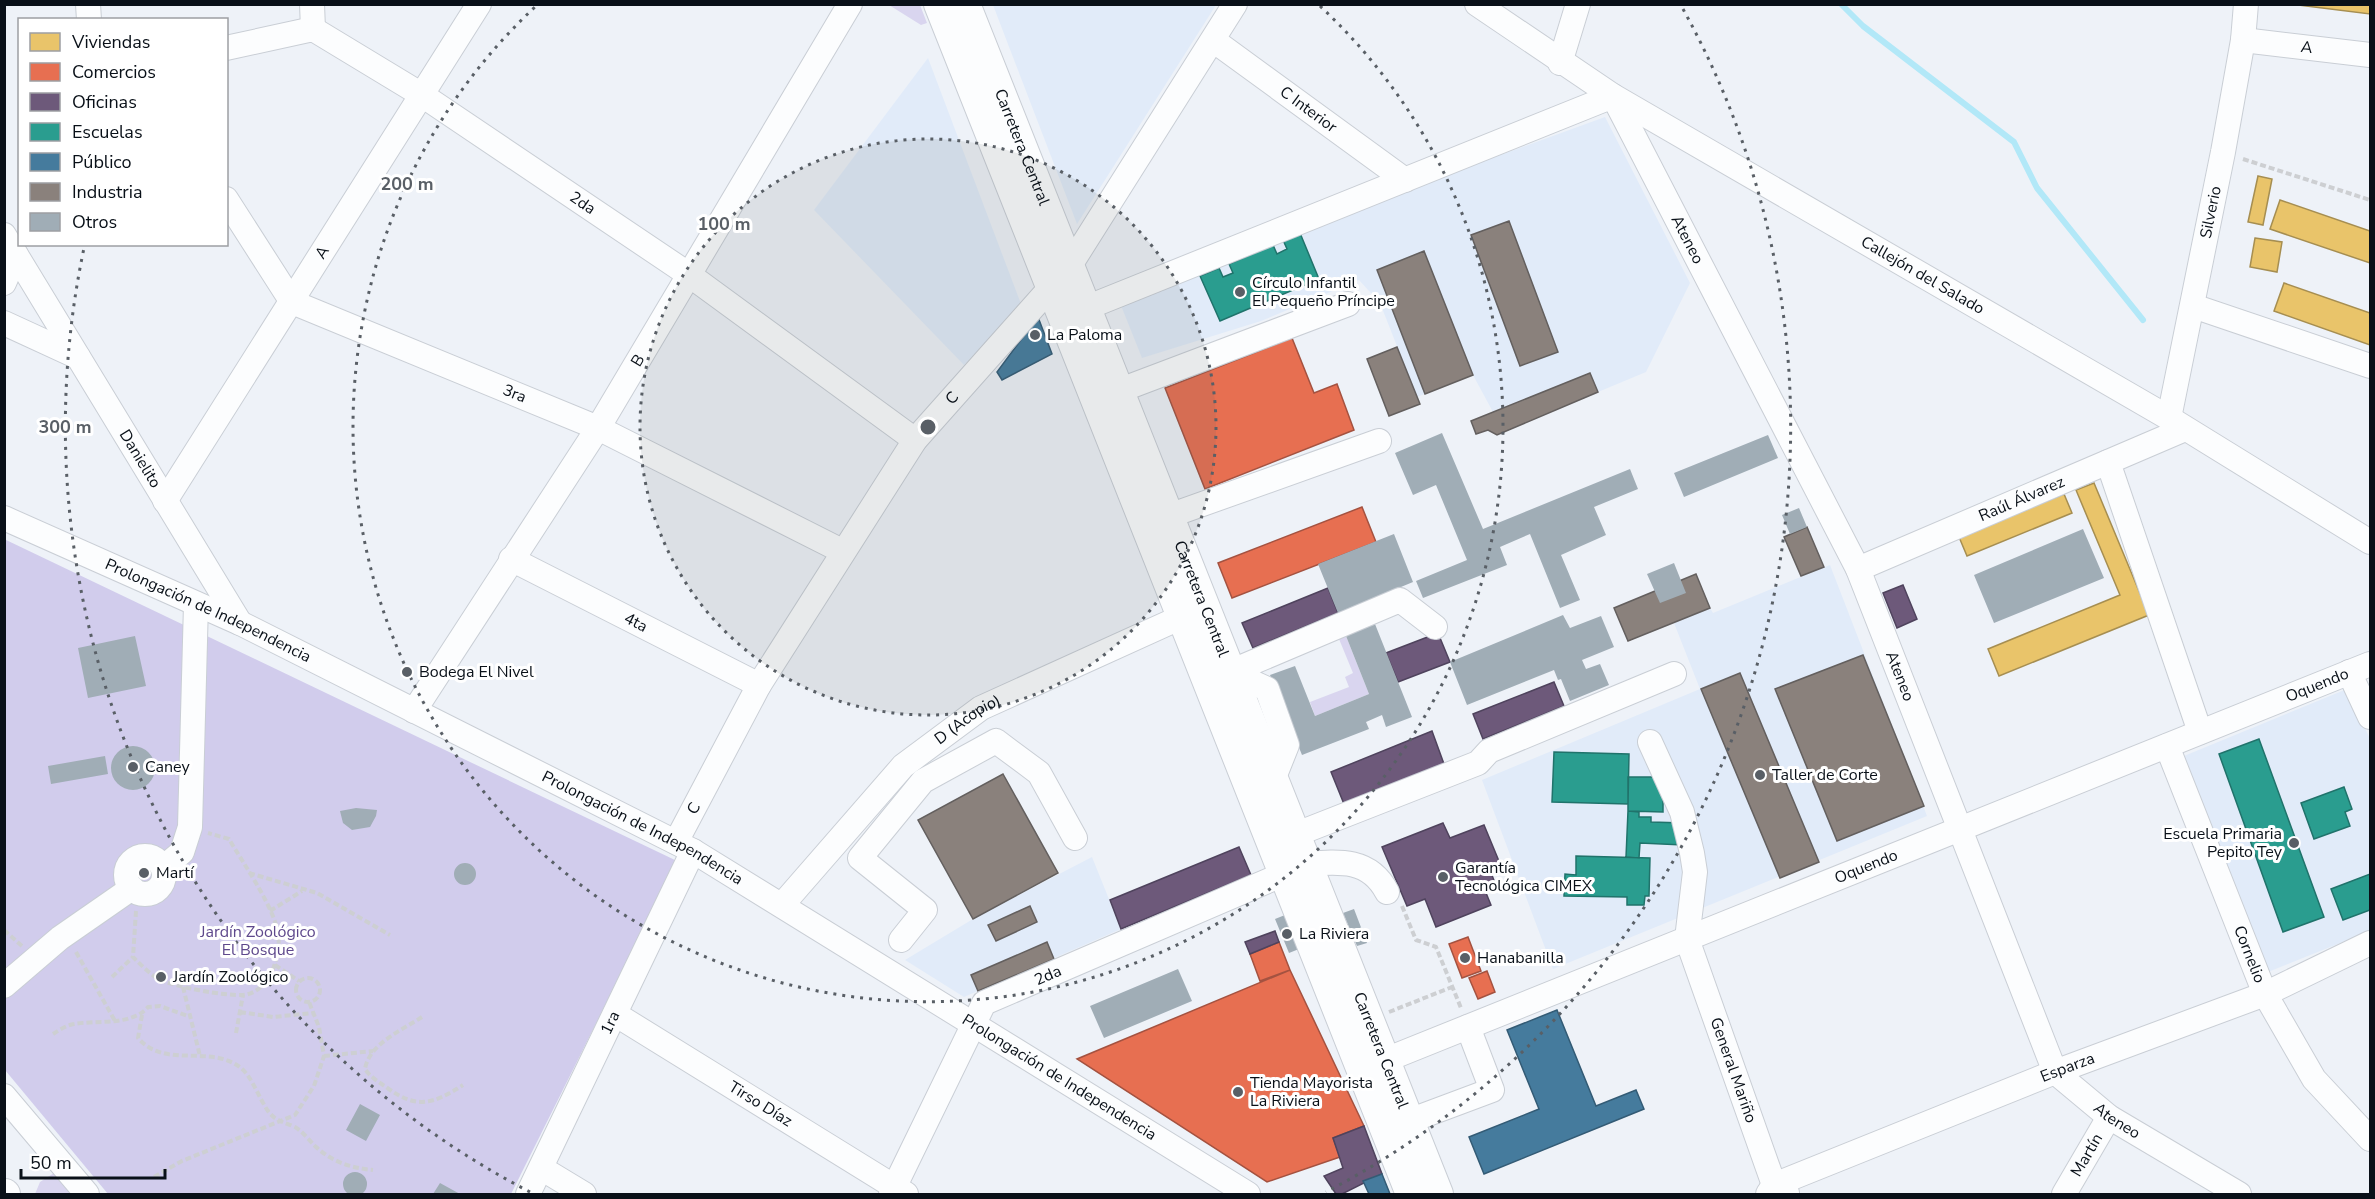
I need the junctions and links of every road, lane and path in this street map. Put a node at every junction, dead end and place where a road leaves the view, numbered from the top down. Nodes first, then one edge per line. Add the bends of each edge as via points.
1 (312, 4) edge
2 (479, 4) edge
3 (939, 4) edge
4 (965, 4) edge
5 (1235, 4) edge
6 (1477, 4) edge
7 (1578, 4) edge
8 (2246, 4) edge
9 (849, 5) edge
10 (313, 29) junction
11 (1213, 40) junction
12 (2243, 40) junction
13 (228, 48) edge
14 (2370, 56) edge
15 (1560, 63) junction
16 (422, 95) junction
17 (1613, 96) junction
18 (2223, 152) junction
19 (1405, 180) junction
20 (2370, 201) edge
21 (228, 202) edge
22 (10, 245) edge
23 (688, 274) junction
24 (1060, 277) junction
25 (4, 283) edge
26 (292, 302) junction
27 (1348, 304) dead end
28 (2193, 306) junction
29 (1075, 313) junction
30 (4, 323) edge
31 (78, 357) junction
32 (2370, 366) edge
33 (1118, 391) junction
34 (2177, 424) junction
35 (598, 428) junction
36 (915, 440) junction
37 (1379, 441) dead end
38 (2108, 462) junction
39 (165, 501) junction
40 (4, 518) edge
41 (1157, 520) junction
42 (2370, 542) edge
43 (842, 551) junction
44 (511, 559) junction
45 (1858, 569) junction
46 (196, 604) junction
47 (1193, 611) junction
48 (240, 623) junction
49 (1435, 627) dead end
50 (2360, 668) edge
51 (1230, 672) junction
52 (1674, 674) dead end
53 (759, 685) junction
54 (414, 711) junction
55 (2370, 717) edge
56 (2200, 732) junction
57 (1650, 742) dead end
58 (2167, 746) junction
59 (190, 827) junction
60 (1961, 829) junction
61 (1075, 838) dead end
62 (1283, 839) junction
63 (685, 846) junction
64 (827, 854) junction
65 (860, 858) junction
66 (1295, 869) junction
67 (248, 872) junction
68 (135, 890) junction
69 (303, 891) junction
70 (1393, 895) joint
71 (782, 905) junction
72 (270, 911) junction
73 (390, 935) dead end
74 (60, 938) junction
75 (1687, 939) junction
76 (901, 940) dead end
77 (2370, 943) edge
78 (133, 957) junction
79 (274, 965) junction
80 (112, 977) dead end
81 (299, 981) junction
82 (4, 986) edge
83 (183, 987) junction
84 (1452, 987) junction
85 (2265, 994) junction
86 (243, 995) junction
87 (309, 1002) junction
88 (240, 1012) junction
89 (313, 1013) junction
90 (615, 1014) junction
91 (142, 1015) junction
92 (188, 1016) junction
93 (1386, 1016) dead end
94 (422, 1017) dead end
95 (115, 1021) junction
96 (974, 1023) junction
97 (1468, 1027) junction
98 (236, 1033) dead end
99 (53, 1034) dead end
100 (373, 1051) junction
101 (200, 1056) junction
102 (324, 1056) junction
103 (1373, 1065) junction
104 (2055, 1072) junction
105 (463, 1084) dead end
106 (4, 1096) edge
107 (2109, 1116) junction
108 (281, 1123) junction
109 (1397, 1125) junction
110 (2370, 1139) edge
111 (541, 1168) junction
112 (373, 1170) dead end
113 (154, 1177) dead end
114 (1777, 1191) edge
115 (897, 1192) edge
116 (87, 1194) edge
117 (528, 1194) edge
118 (584, 1194) edge
119 (1246, 1194) edge
120 (1411, 1194) edge
121 (1438, 1194) edge
122 (2064, 1194) edge
123 (2240, 1194) edge

1 - 10 street
2 - 16 street, A
3 - 24 main road, Carretera Central
4 - 24 main road, Carretera Central
5 - 11 street, C
6 - 15 street, Callejón del Salado
7 - 15 street
8 - 12 street, Silverio
9 - 23 street, B
10 - 13 street
10 - 16 street, 2da
11 - 19 street, C Interior
11 - 24 street, C
12 - 14 street, A
12 - 18 street, Silverio
15 - 17 street, Callejón del Salado
16 - 23 street, 2da
16 - 26 street, A
17 - 19 street
17 - 34 street, Callejón del Salado
17 - 45 street, Ateneo
18 - 20 path
18 - 28 street, Silverio
19 - 29 street
21 - 26 street
22 - 25 street
22 - 31 street, Danielito
23 - 35 street, B
23 - 36 street, 2da
24 - 29 main road, Carretera Central
24 - 36 street, C
26 - 35 street, 3ra
26 - 39 street, A
27 - 33 street
28 - 32 street
28 - 34 street, Silverio
29 - 33 main road, Carretera Central
29 - 41 main road, Carretera Central
30 - 31 street
31 - 39 street, Danielito
33 - 41 main road, Carretera Central
34 - 38 street, Raúl Álvarez
34 - 42 street, Callejón del Salado
35 - 43 street, 3ra
35 - 44 street, B
36 - 43 street, C
37 - 41 street
38 - 45 street, Raúl Álvarez
38 - 56 street
39 - 48 street, Danielito
40 - 46 street, Prolongación de Independencia
41 - 47 main road, Carretera Central
43 - 53 street, C
44 - 53 street, 4ta
44 - 54 street, B
45 - 60 street, Ateneo
46 - 48 street, Prolongación de Independencia
46 - 59 street
47 - 51 main road, Carretera Central
47 - 62 main road, Carretera Central
47 - 64 street, D (Acopio) via 981,708 903,766
48 - 54 street, Prolongación de Independencia
49 - 51 street via 1400,600
50 - 55 street
50 - 56 street, Oquendo
51 - 62 main road, Carretera Central via 1273,780
52 - 62 street via 1488,751 1478,763
53 - 63 street, C
54 - 63 street, Prolongación de Independencia
56 - 58 street, Oquendo
57 - 75 street via 1682,812 1692,852 1695,872
58 - 60 street, Oquendo
58 - 85 street, Cornelio
59 - 67 path via 230,839
59 - 68 street via 182,852 163,868 149,856 132,861 126,871
60 - 75 street, Oquendo
60 - 104 street, Ateneo
61 - 65 street via 1039,773 996,741 922,781
62 - 66 main road, Carretera Central
63 - 71 street, Prolongación de Independencia
63 - 90 street, 1ra
64 - 65 street via 832,859
64 - 71 street, D (Acopio)
65 - 76 street via 925,910
66 - 70 street via 1329,862 1360,866 1379,877
66 - 96 street, 2da via 984,1003
66 - 103 main road, Carretera Central
67 - 69 path
67 - 72 path
68 - 74 street
68 - 78 path
69 - 72 path
69 - 73 path via 317,893
70 - 84 path via 1416,940 1436,947
71 - 96 street, Prolongación de Independencia
72 - 79 path via 279,933
74 - 82 street
74 - 95 path via 78,954
75 - 97 street, Oquendo
75 - 114 street, General Mariño
77 - 85 street, Esparza
78 - 80 path
78 - 83 path via 157,978
79 - 81 path
79 - 86 path via 265,982
81 - 87 path via 298,996
81 - 87 path via 310,977 319,984 319,996
83 - 86 path
83 - 92 path
84 - 93 path
84 - 97 path
85 - 104 street, Esparza
85 - 110 street, Cornelio via 2314,1079
86 - 88 path
87 - 89 path
88 - 89 path via 273,1017
88 - 98 path
89 - 102 path
90 - 111 street, 1ra
90 - 115 street, Tirso Díaz
91 - 92 path via 148,1007 160,1006
91 - 95 path
91 - 101 path via 138,1038 146,1047 163,1055
92 - 101 path
94 - 100 path
95 - 99 path via 72,1024
96 - 115 street, 2da
96 - 119 street, Prolongación de Independencia
97 - 103 street, Oquendo
97 - 109 street via 1492,1090
100 - 102 path
100 - 105 path via 367,1057 365,1069 399,1096 421,1103 440,1100
101 - 108 path via 221,1058 242,1069 269,1113
102 - 108 path via 306,1100 295,1115
103 - 109 main road, Carretera Central
104 - 107 street, Ateneo
104 - 114 street, Esparza
106 - 116 street
107 - 122 street, Martín
107 - 123 street, Ateneo
108 - 112 path via 296,1128 324,1154 351,1168
108 - 113 path via 182,1161
109 - 120 main road, Carretera Central
109 - 121 main road, Carretera Central
111 - 117 street, 1ra
111 - 118 street

